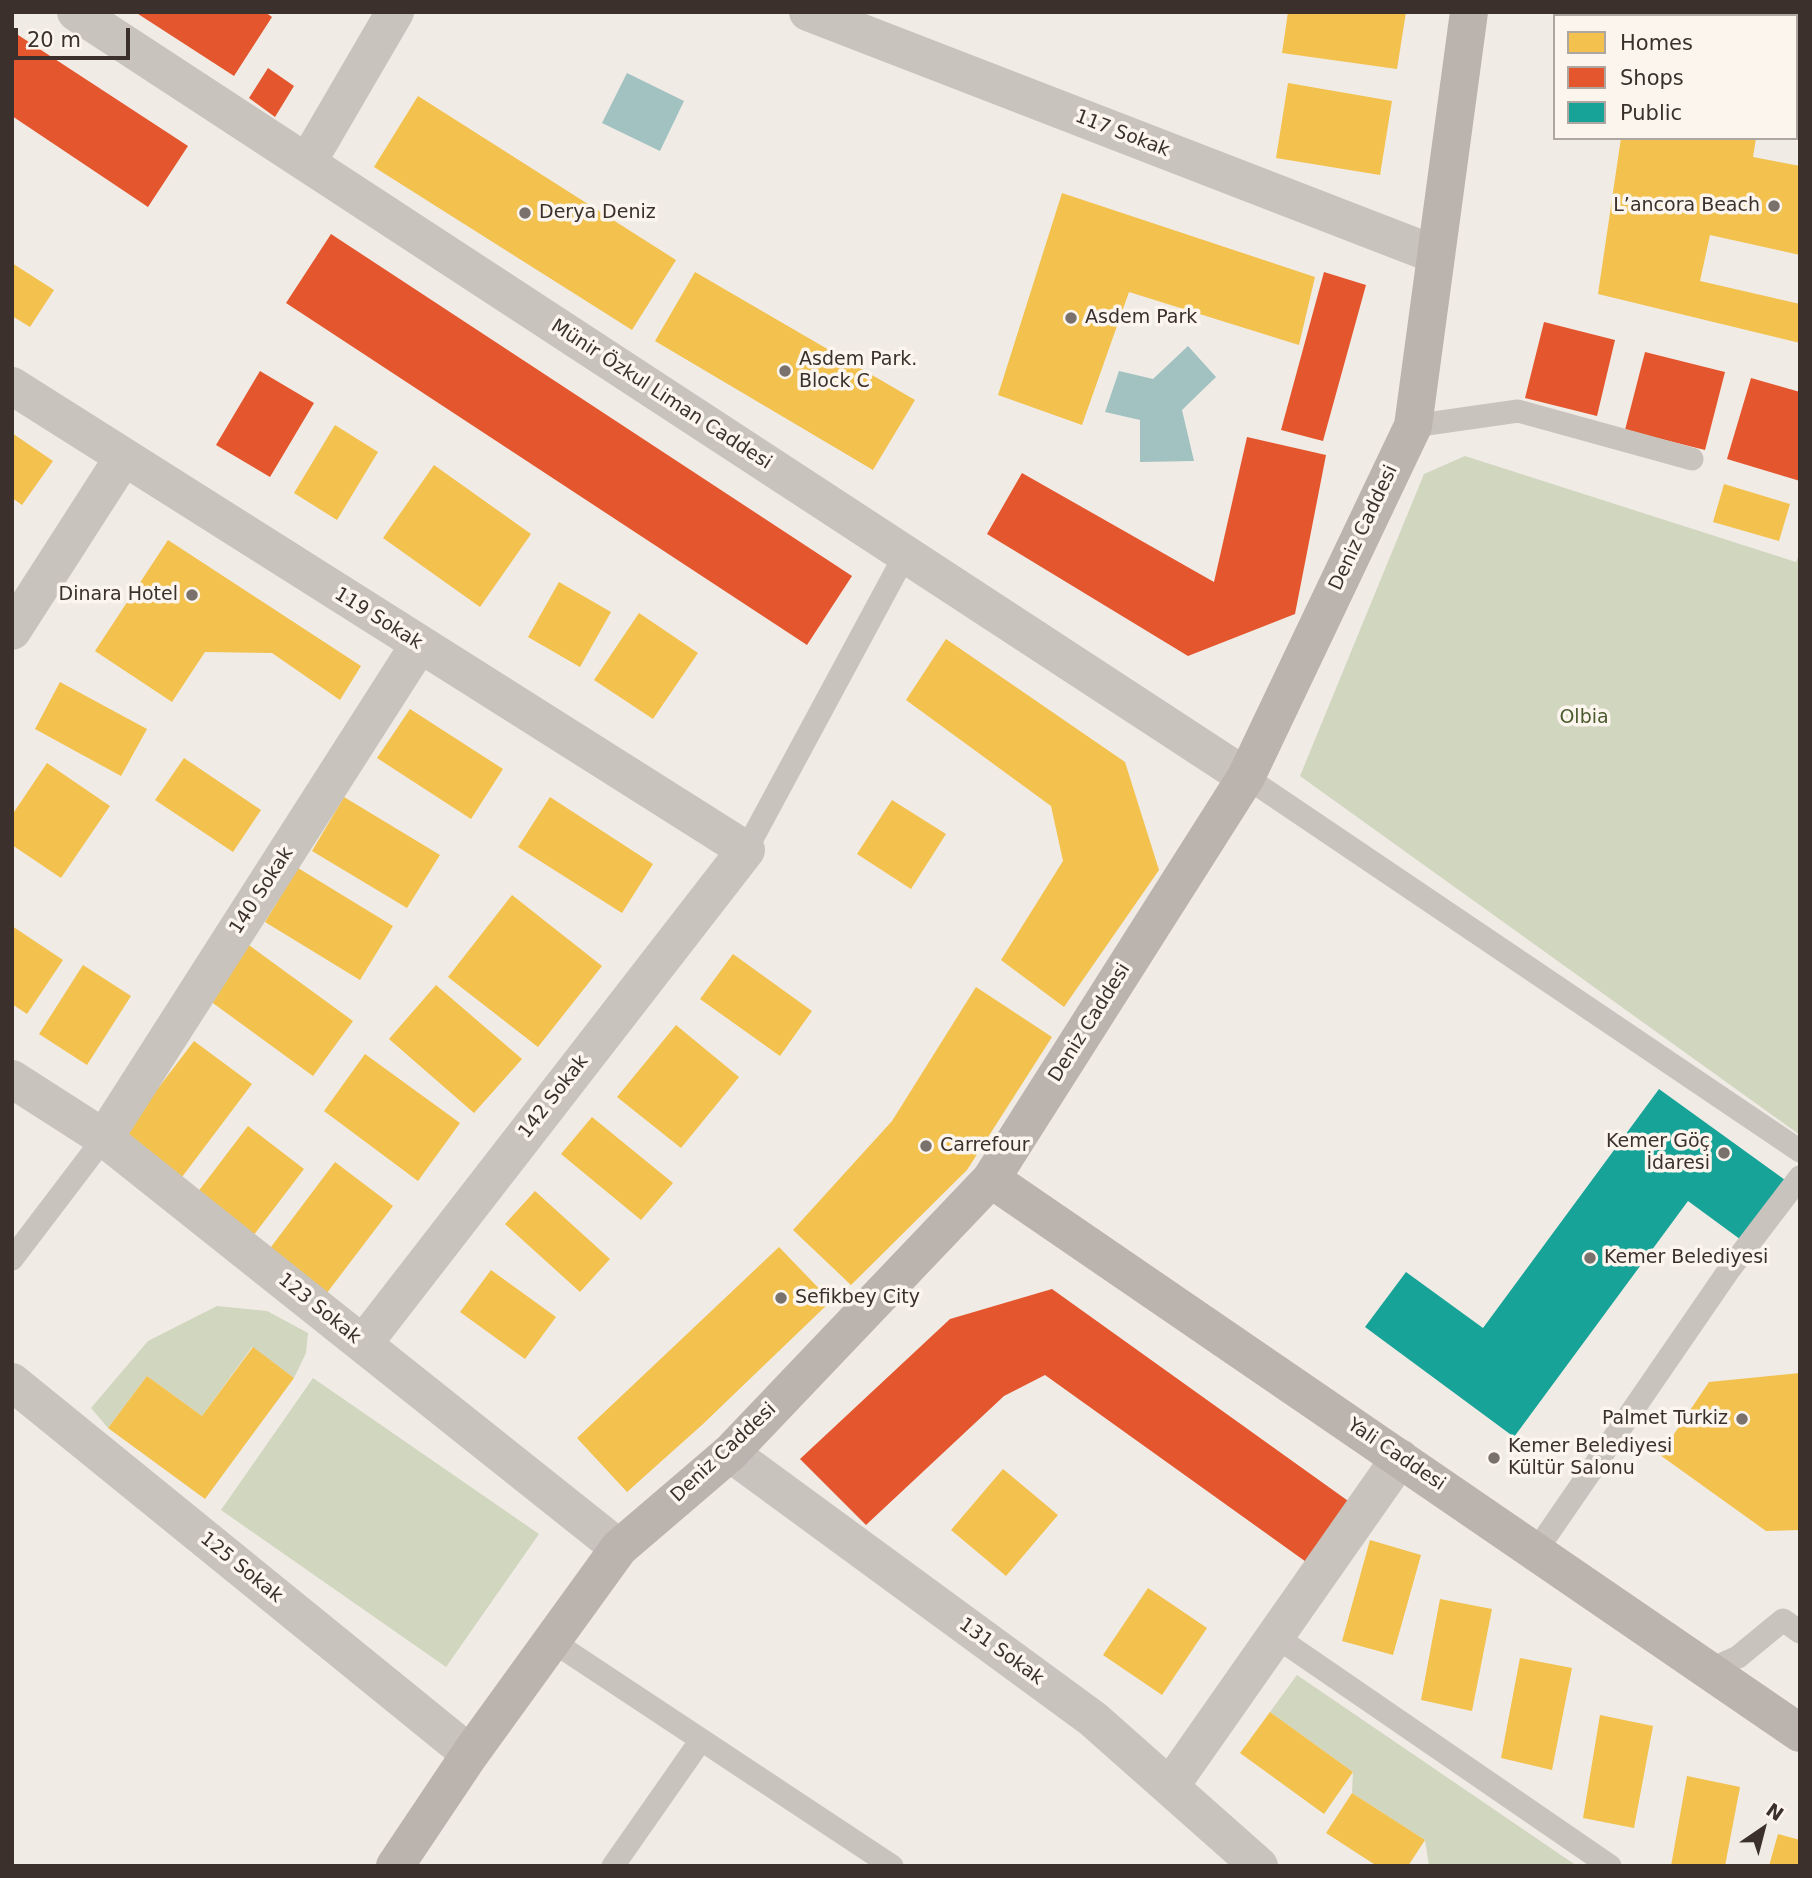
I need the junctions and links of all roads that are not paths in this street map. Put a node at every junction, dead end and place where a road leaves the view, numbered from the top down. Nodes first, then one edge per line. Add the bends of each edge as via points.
1 (76, 12) edge
2 (395, 12) edge
3 (1469, 12) edge
4 (810, 13) edge
5 (307, 163) junction
6 (1436, 255) junction
7 (12, 386) edge
8 (1413, 426) junction
9 (123, 458) junction
10 (1692, 459) dead end
11 (905, 555) junction
12 (12, 631) edge
13 (419, 645) junction
14 (1246, 778) junction
15 (746, 850) junction
16 (12, 1079) edge
17 (104, 1138) junction
18 (1800, 1151) edge
19 (1800, 1177) edge
20 (991, 1179) junction
21 (12, 1259) edge
22 (363, 1344) junction
23 (12, 1382) edge
24 (730, 1453) junction
25 (1400, 1458) junction
26 (619, 1548) junction
27 (1536, 1551) junction
28 (1800, 1632) edge
29 (1275, 1636) junction
30 (552, 1641) junction
31 (1709, 1670) junction
32 (1800, 1733) edge
33 (701, 1740) junction
34 (470, 1754) junction
35 (1171, 1785) junction
36 (395, 1866) edge
37 (613, 1866) edge
38 (892, 1866) edge
39 (1259, 1866) edge
40 (1610, 1866) edge

1 - 5 street, Münir Özkul Liman Caddesi
2 - 5 street
3 - 6 street, Deniz Caddesi
4 - 6 street, 117 Sokak
5 - 11 street, Münir Özkul Liman Caddesi
6 - 8 street, Deniz Caddesi
7 - 9 street, 119 Sokak
8 - 10 lane via 1518,411
8 - 14 street, Deniz Caddesi
9 - 12 street
9 - 13 street, 119 Sokak
11 - 14 street, Münir Özkul Liman Caddesi
11 - 15 lane
13 - 15 street, 119 Sokak
13 - 17 street, 140 Sokak
14 - 18 lane
14 - 20 street, Deniz Caddesi
15 - 22 street, 142 Sokak
16 - 17 street, 123 Sokak
17 - 21 lane
17 - 22 street, 123 Sokak
19 - 27 lane via 1728,1270
20 - 24 street, Deniz Caddesi
20 - 25 street, Yali Caddesi
22 - 26 street, 123 Sokak
23 - 34 street, 125 Sokak
24 - 26 street, Deniz Caddesi
24 - 35 street, 131 Sokak via 1093,1719
25 - 27 street, Yali Caddesi
25 - 29 street
26 - 30 street, Deniz Caddesi
27 - 31 street, Yali Caddesi
28 - 31 lane via 1783,1620 1738,1657
29 - 35 street
29 - 40 lane
30 - 33 lane
30 - 34 street, Deniz Caddesi
31 - 32 street, Yali Caddesi
33 - 37 lane
33 - 38 lane
34 - 36 street, Deniz Caddesi
35 - 39 street, 131 Sokak

